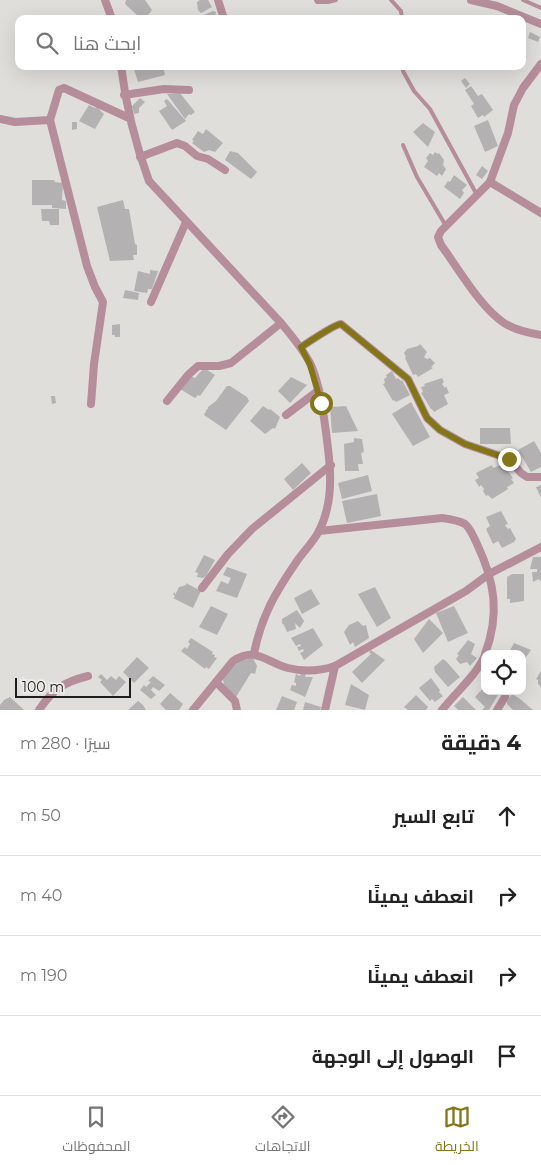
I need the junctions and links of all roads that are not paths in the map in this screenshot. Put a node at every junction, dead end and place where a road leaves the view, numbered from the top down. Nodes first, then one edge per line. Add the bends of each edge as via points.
1 (105, 0) edge
2 (218, 0) edge
3 (316, 0) edge
4 (336, 0) edge
5 (390, 0) edge
6 (471, 0) edge
7 (523, 0) edge
8 (541, 8) edge
9 (111, 15) edge
10 (223, 15) edge
11 (402, 15) edge
12 (519, 15) edge
13 (526, 18) edge
14 (541, 24) edge
15 (541, 64) edge
16 (121, 70) edge
17 (403, 70) edge
18 (189, 90) dead end
19 (124, 95) junction
20 (129, 118) junction
21 (0, 120) edge
22 (50, 120) junction
23 (404, 145) dead end
24 (140, 157) junction
25 (225, 170) dead end
26 (490, 182) junction
27 (478, 195) junction
28 (541, 213) edge
29 (186, 222) junction
30 (446, 226) junction
31 (151, 302) dead end
32 (281, 323) junction
33 (541, 335) edge
34 (301, 347) junction
35 (319, 390) junction
36 (168, 401) dead end
37 (91, 404) dead end
38 (286, 415) dead end
39 (331, 465) junction
40 (541, 477) edge
41 (319, 531) junction
42 (541, 547) edge
43 (489, 574) junction
44 (202, 588) dead end
45 (486, 650) edge
46 (254, 653) junction
47 (335, 666) junction
48 (481, 667) edge
49 (88, 676) dead end
50 (216, 682) junction
51 (505, 695) edge
52 (38, 710) edge
53 (193, 710) edge
54 (237, 710) edge
55 (326, 710) edge
56 (442, 710) edge
57 (497, 710) edge

1 - 9 street
2 - 10 street
3 - 4 lane
5 - 11 lane
6 - 12 street
7 - 8 lane
13 - 14 street
15 - 26 street via 514,104
16 - 19 street
17 - 27 lane via 414,91 430,110
18 - 19 street via 164,89
19 - 20 street
20 - 22 street via 64,88 59,90
20 - 24 street
21 - 22 street
22 - 37 street via 87,266 103,302
23 - 30 lane via 417,176
24 - 25 street via 177,143
24 - 29 street via 149,181
26 - 27 street
26 - 28 street
27 - 30 street
29 - 31 street
29 - 32 street
30 - 33 street via 438,237 441,245 488,310 504,324
32 - 34 street
32 - 36 street via 231,363 198,366
34 - 35 street
34 - 40 street via 341,324 408,379 427,418 440,430 465,444 509,459 527,477
35 - 38 street
35 - 39 street
39 - 41 street via 328,500
39 - 44 street via 252,529
41 - 43 street via 442,518 457,521 470,531
41 - 46 street via 276,592 266,612
42 - 43 street
43 - 45 street via 495,617
43 - 47 street via 466,591
46 - 47 street via 287,668 319,670
46 - 50 street via 233,660
47 - 55 street
48 - 56 street
49 - 52 street via 64,684
50 - 53 street
50 - 54 street via 235,701
51 - 57 street

